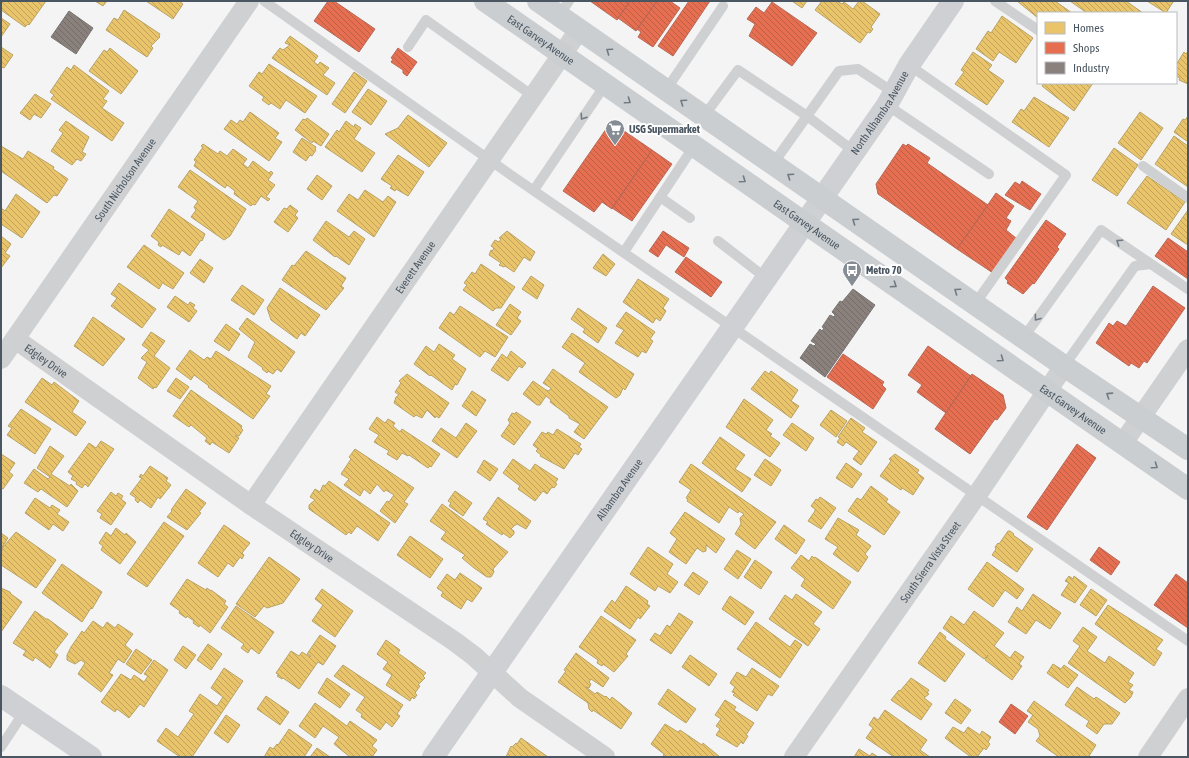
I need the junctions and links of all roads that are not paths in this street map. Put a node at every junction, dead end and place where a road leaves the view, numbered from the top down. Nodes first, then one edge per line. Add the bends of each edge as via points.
1 (249, 1) edge
2 (264, 1) edge
3 (485, 1) edge
4 (538, 1) edge
5 (953, 1) edge
6 (995, 1) edge
7 (724, 6) dead end
8 (564, 8) edge
9 (1037, 29) edge
10 (579, 30) junction
11 (408, 47) dead end
12 (562, 54) junction
13 (910, 65) junction
14 (605, 85) junction
15 (666, 90) junction
16 (533, 96) junction
17 (890, 98) junction
18 (704, 116) junction
19 (807, 116) junction
20 (694, 146) junction
21 (855, 152) junction
22 (489, 159) junction
23 (773, 164) junction
24 (1143, 166) dead end
25 (990, 174) dead end
26 (534, 190) junction
27 (660, 197) junction
28 (822, 198) junction
29 (1188, 198) edge
30 (690, 218) dead end
31 (805, 223) junction
32 (718, 241) dead end
33 (624, 252) junction
34 (1151, 264) junction
35 (766, 278) junction
36 (1188, 289) edge
37 (975, 304) junction
38 (732, 326) junction
39 (1024, 337) junction
40 (16, 339) junction
41 (1188, 348) edge
42 (1, 359) edge
43 (1064, 366) junction
44 (1046, 390) junction
45 (1141, 416) junction
46 (1123, 444) junction
47 (1188, 449) edge
48 (1188, 489) edge
49 (977, 495) junction
50 (251, 505) junction
51 (1188, 641) edge
52 (491, 673) junction
53 (1, 696) edge
54 (1188, 698) edge
55 (24, 712) junction
56 (1, 747) edge
57 (79, 754) edge
58 (433, 757) edge
59 (605, 757) edge
60 (794, 757) edge
61 (1148, 757) edge

1 - 40 street, South Nicholson Avenue
2 - 22 lane
3 - 12 main road, East Garvey Avenue
4 - 8 main road
5 - 13 street, North Alhambra Avenue
6 - 9 lane
7 - 15 lane
8 - 10 main road
10 - 12 street, Everett Avenue
15 -> 10 main road
11 - 16 lane via 426,20
12 - 14 main road, East Garvey Avenue
12 - 16 street, Everett Avenue
13 - 17 street, North Alhambra Avenue
13 - 37 lane via 1066,175
14 -> 20 main road, East Garvey Avenue
14 -> 26 lane
18 -> 15 main road
16 - 22 street, Everett Avenue
17 - 19 lane via 858,69 839,72
17 - 21 street, North Alhambra Avenue
17 - 25 lane
18 - 19 lane via 738,70
18 - 23 main road
19 - 21 lane
19 - 23 lane
20 - 27 lane
20 -> 31 main road, East Garvey Avenue
21 - 28 street, North Alhambra Avenue
22 - 26 lane
22 - 50 street, Everett Avenue
28 -> 23 main road
24 - 29 lane
26 - 33 lane
27 - 30 lane
27 - 33 lane
28 - 31 street, North Alhambra Avenue
37 -> 28 main road
31 - 35 street, Alhambra Avenue
31 -> 44 main road, East Garvey Avenue
32 - 35 lane
33 - 38 lane
34 - 36 lane
34 -> 39 lane via 1101,230
34 - 43 lane via 1135,266
35 - 38 street, Alhambra Avenue
37 - 39 main road
38 - 49 lane
38 - 52 street, Alhambra Avenue
39 - 43 main road
40 - 42 street, South Nicholson Avenue
40 - 50 street, Edgley Drive
41 - 45 street
43 - 44 street, South Sierra Vista Street
45 -> 43 main road
44 - 46 main road, East Garvey Avenue
44 - 49 street, South Sierra Vista Street
45 - 46 street
45 - 47 main road
46 -> 48 main road, East Garvey Avenue
49 - 51 lane
49 - 60 street, South Sierra Vista Street
50 - 52 street, Edgley Drive via 454,641
52 - 58 street, Alhambra Avenue
52 - 59 street, Edgley Drive via 520,698
53 - 55 street
54 - 61 street
55 - 56 lane
55 - 57 street

